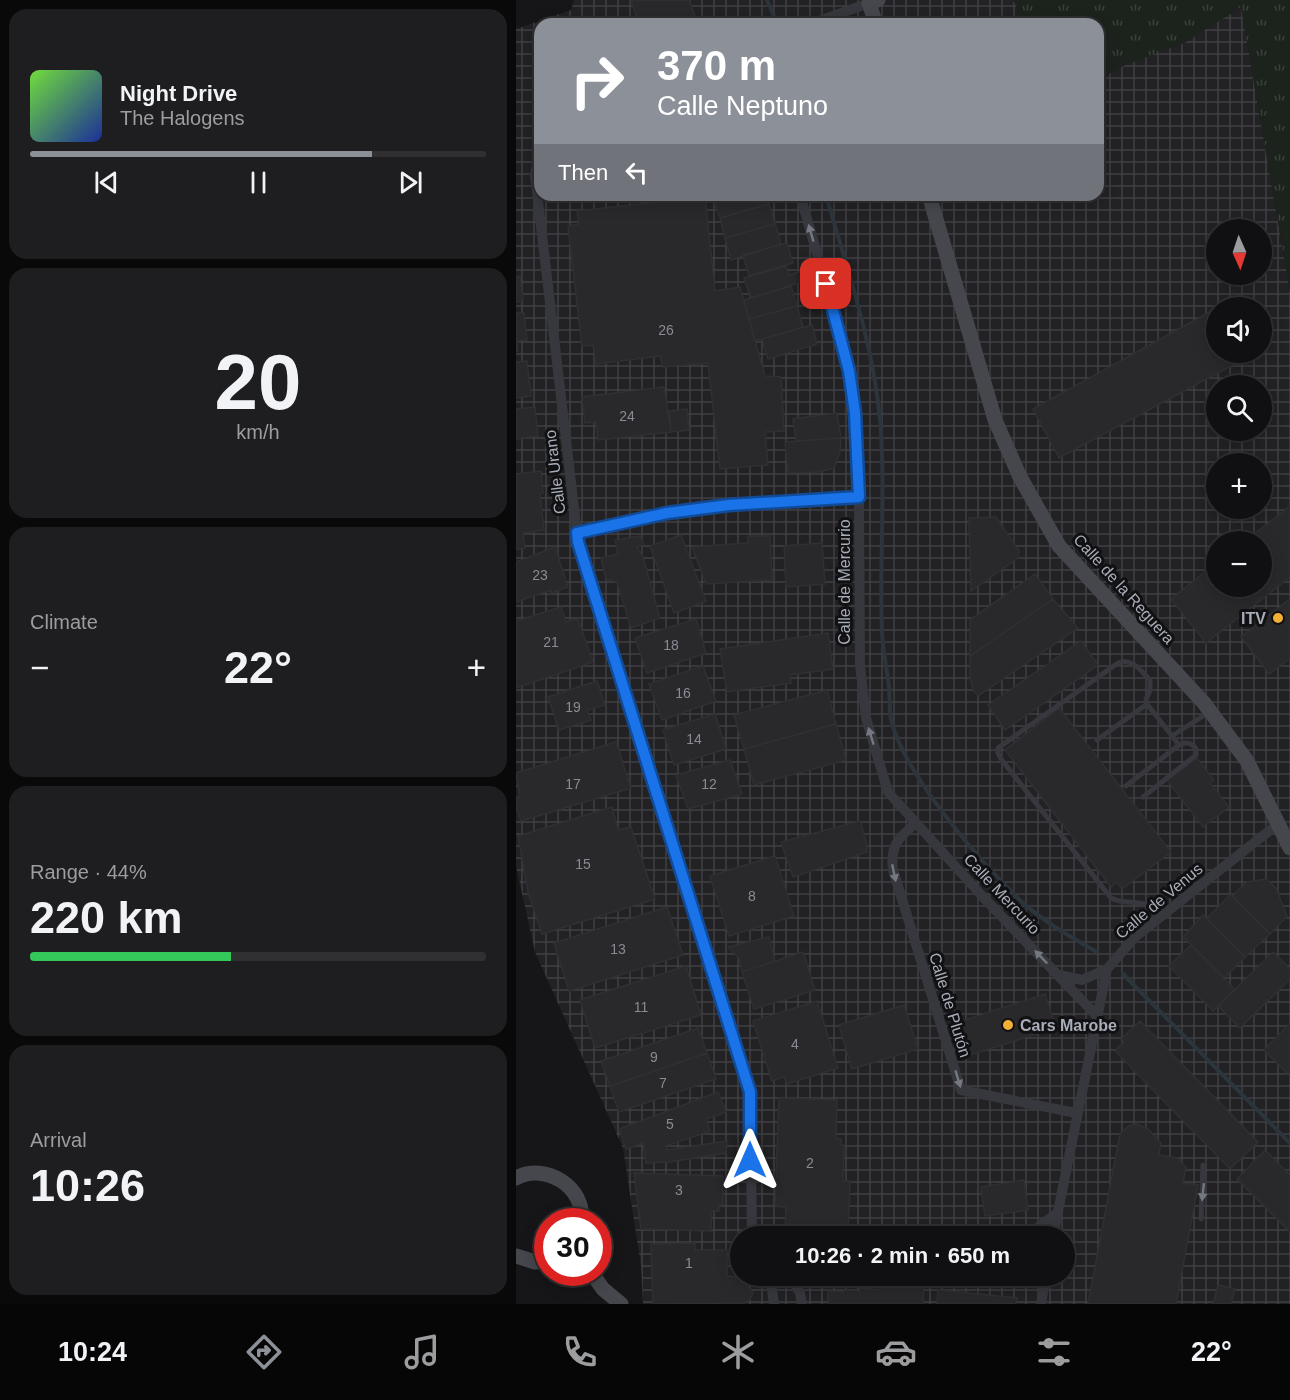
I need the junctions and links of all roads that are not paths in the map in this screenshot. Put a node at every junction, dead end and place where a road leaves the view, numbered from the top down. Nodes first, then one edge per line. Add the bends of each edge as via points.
1 (874, 2) edge
2 (828, 18) edge
3 (875, 18) edge
4 (538, 201) edge
5 (802, 201) edge
6 (931, 201) edge
7 (859, 497) junction
8 (577, 533) junction
9 (1147, 704) junction
10 (1210, 711) junction
11 (1172, 736) junction
12 (1097, 740) dead end
13 (1179, 746) junction
14 (1126, 786) dead end
15 (888, 792) joint
16 (1143, 797) dead end
17 (915, 824) junction
18 (1278, 824) junction
19 (1290, 848) edge
20 (1157, 919) junction
21 (1107, 969) junction
22 (1058, 975) junction
23 (1096, 1015) junction
24 (1076, 1113) junction
25 (1203, 1165) dead end
26 (516, 1178) edge
27 (580, 1208) edge
28 (1057, 1213) junction
29 (1201, 1219) dead end
30 (752, 1226) edge
31 (1040, 1226) edge
32 (1055, 1226) edge
33 (516, 1256) edge
34 (534, 1262) edge
35 (600, 1286) edge
36 (772, 1286) edge
37 (796, 1286) edge
38 (1044, 1286) edge
39 (621, 1304) edge
40 (774, 1304) edge
41 (802, 1304) edge
42 (1041, 1304) edge

1 - 2 street
1 - 3 street
4 - 8 street, Calle Urano
7 -> 5 street, Calle de Mercurio via 849,371
6 - 10 street, Calle de la Reguera via 995,420 1020,477 1059,546
7 - 8 street via 729,505 667,513
15 -> 7 street, Calle de Mercurio via 866,718 862,686
8 - 30 street, Calle Urano via 750,1092
9 - 11 lane
9 - 12 lane
9 - 20 lane via 1150,680 1126,660 1002,744 998,753 1111,898 1148,906
10 - 11 lane
10 - 18 street, Calle de la Reguera via 1247,760
11 - 13 lane
13 - 14 lane
13 - 16 lane via 1192,745 1196,755
15 - 17 street, Calle Mercurio
22 -> 17 street, Calle Mercurio
17 -> 24 street, Calle de Plutón via 897,840 893,870 961,1090
18 - 19 street, Calle de la Reguera
18 - 20 street, Calle de Venus
20 - 21 street, Calle de Venus
21 - 22 street via 1082,980
21 - 23 street, Calle de Venus
22 - 23 street, Calle Mercurio
23 - 24 street, Calle de Venus
24 - 28 street, Calle de Venus
25 -> 29 lane
26 - 27 street via 533,1173 561,1180 572,1190
28 - 31 street
28 - 32 street, Calle de Venus
33 - 34 street
35 - 39 street
36 - 40 street
37 - 41 street
38 - 42 street

